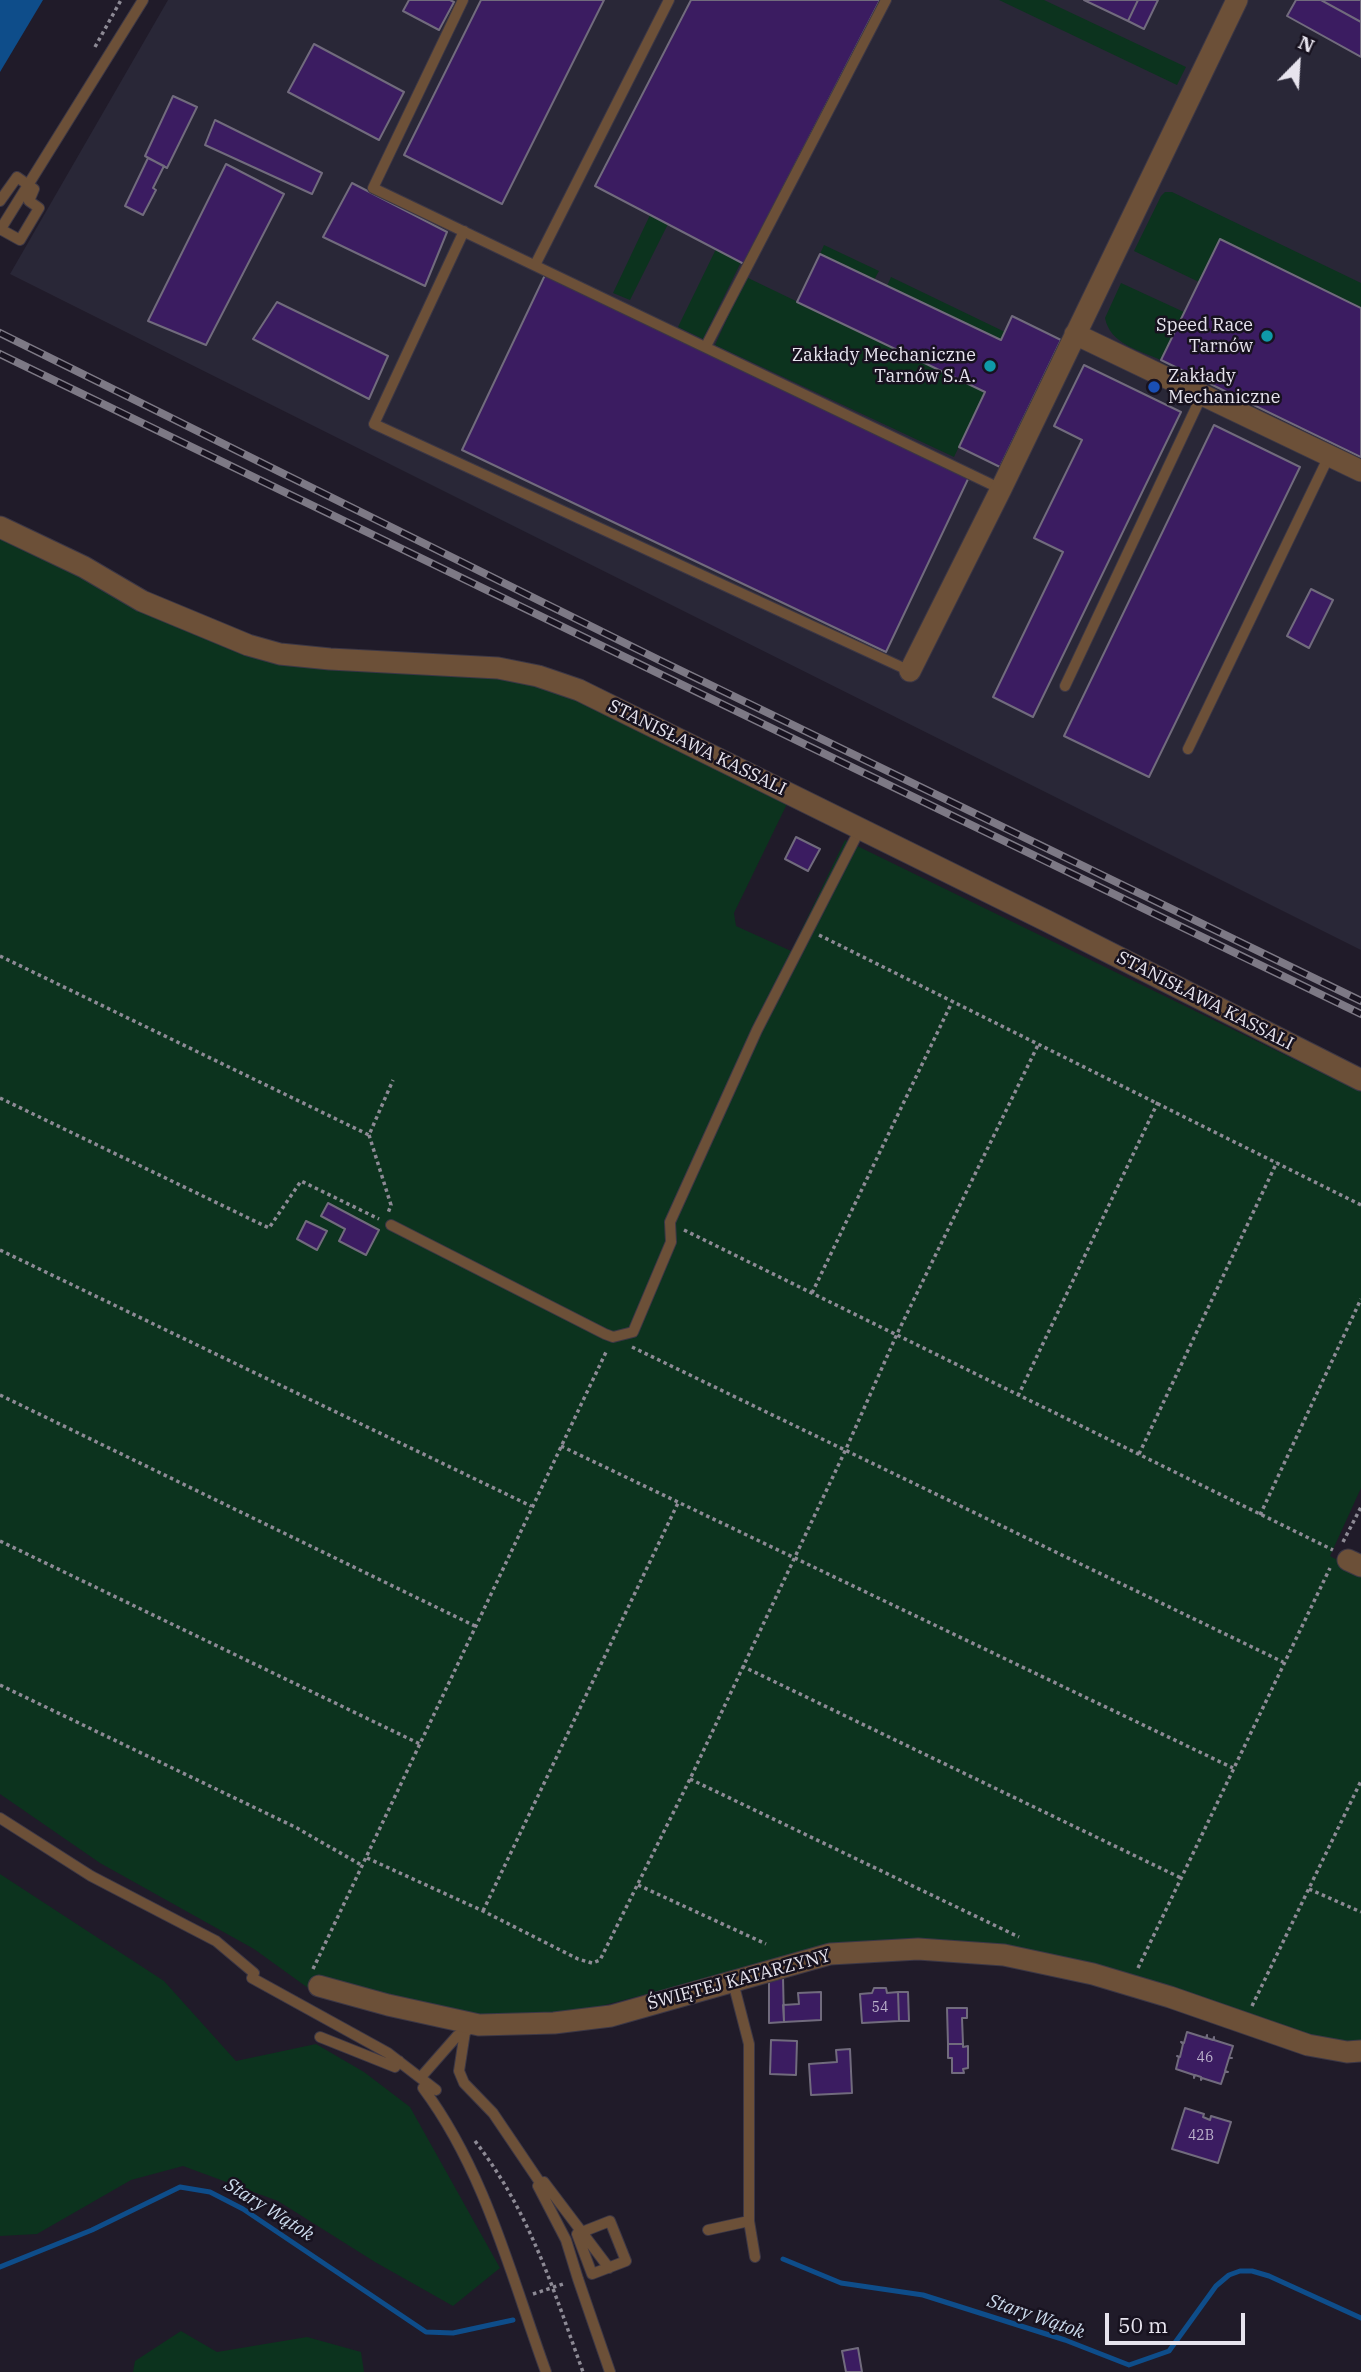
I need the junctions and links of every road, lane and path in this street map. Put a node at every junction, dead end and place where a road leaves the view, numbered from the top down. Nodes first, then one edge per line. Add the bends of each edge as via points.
1 (121, 0) edge
2 (143, 0) edge
3 (463, 0) edge
4 (669, 0) edge
5 (886, 0) edge
6 (1237, 0) edge
7 (90, 55) dead end
8 (29, 185) junction
9 (0, 201) edge
10 (0, 230) edge
11 (464, 231) junction
12 (535, 265) junction
13 (1075, 334) junction
14 (706, 346) junction
15 (1202, 395) junction
16 (1329, 456) junction
17 (1361, 471) edge
18 (1001, 489) junction
19 (0, 527) edge
20 (910, 670) joint
21 (1065, 686) dead end
22 (1188, 749) dead end
23 (860, 830) junction
24 (808, 929) junction
25 (0, 956) edge
26 (953, 1000) junction
27 (1039, 1043) junction
28 (393, 1080) dead end
29 (1361, 1080) edge
30 (0, 1098) edge
31 (1158, 1102) junction
32 (369, 1135) junction
33 (1278, 1162) junction
34 (1361, 1205) edge
35 (670, 1222) junction
36 (391, 1225) dead end
37 (0, 1250) edge
38 (812, 1293) junction
39 (1361, 1298) edge
40 (897, 1334) junction
41 (611, 1342) junction
42 (0, 1395) edge
43 (1018, 1396) junction
44 (561, 1446) junction
45 (846, 1450) junction
46 (1138, 1455) junction
47 (678, 1503) junction
48 (532, 1506) junction
49 (1361, 1507) edge
50 (1260, 1515) junction
51 (0, 1541) edge
52 (794, 1559) junction
53 (1349, 1559) edge
54 (475, 1626) junction
55 (1283, 1662) junction
56 (742, 1666) junction
57 (0, 1685) edge
58 (420, 1744) junction
59 (1233, 1768) junction
60 (690, 1779) junction
61 (1361, 1782) edge
62 (0, 1818) edge
63 (367, 1858) junction
64 (363, 1867) junction
65 (1181, 1878) junction
66 (638, 1885) junction
67 (1309, 1889) junction
68 (483, 1911) junction
69 (1361, 1912) edge
70 (1023, 1939) dead end
71 (766, 1944) dead end
72 (238, 1971) dead end
73 (1129, 1972) dead end
74 (252, 1978) junction
75 (733, 1982) junction
76 (319, 1986) joint
77 (1252, 2007) dead end
78 (472, 2029) junction
79 (320, 2037) dead end
80 (1361, 2051) edge
81 (399, 2060) junction
82 (428, 2084) junction
83 (473, 2139) dead end
84 (541, 2184) junction
85 (749, 2221) junction
86 (708, 2230) dead end
87 (580, 2232) junction
88 (755, 2257) dead end
89 (609, 2268) junction
90 (555, 2287) junction
91 (525, 2297) dead end
92 (546, 2372) edge
93 (583, 2372) edge
94 (611, 2372) edge

1 - 7 path
2 - 8 lane
3 - 11 lane via 373,188
4 - 12 lane
5 - 14 lane
6 - 13 street
8 - 9 lane via 18,177
8 - 10 lane
8 - 10 lane via 34,189 29,201 39,208 20,240
11 - 12 lane
11 - 20 lane via 374,424
12 - 14 lane
13 - 15 street
13 - 18 street
14 - 18 lane
15 - 16 street
15 - 21 lane
16 - 17 street
16 - 22 lane
18 - 20 street
19 - 23 street, STANISŁAWA KASSALI via 142,601 280,654 498,668 568,686
23 - 24 lane
23 - 29 street, STANISŁAWA KASSALI
24 - 26 path
24 - 35 lane
25 - 32 path
26 - 27 path
26 - 38 path
27 - 31 path
27 - 40 path
28 - 32 path
30 - 32 path via 269,1228 301,1181 386,1222 391,1205
31 - 33 path
31 - 43 path
33 - 34 path
33 - 46 path
35 - 38 path
35 - 41 lane via 671,1242 633,1332
36 - 41 lane
37 - 48 path
38 - 40 path
39 - 50 path
40 - 43 path
40 - 45 path
41 - 44 path
41 - 45 path
42 - 54 path
43 - 46 path
44 - 47 path
44 - 48 path
45 - 52 path
45 - 55 path
46 - 50 path
47 - 52 path
47 - 68 path
48 - 54 path
49 - 53 path
50 - 53 path
51 - 58 path
52 - 56 path
52 - 59 path
53 - 55 path
54 - 58 path
55 - 59 path
56 - 60 path
56 - 65 path
57 - 64 path via 297,1828
58 - 63 path
59 - 65 path
60 - 66 path
60 - 70 path
61 - 67 path
62 - 74 lane via 91,1876 216,1941 254,1973
63 - 64 path
63 - 68 path
64 - 76 path via 313,1966
65 - 73 path via 1138,1970
66 - 68 path via 600,1960 592,1963
66 - 71 path
67 - 69 path
67 - 77 path
72 - 74 lane
74 - 81 lane
75 - 78 street, ŚWIĘTEJ KATARZYNY via 611,2016
75 - 80 street, ŚWIĘTEJ KATARZYNY via 830,1954 918,1949 1004,1955 1093,1973 1308,2045
75 - 85 lane via 749,2044
76 - 78 street, ŚWIĘTEJ KATARZYNY
78 - 82 lane via 457,2036
78 - 84 lane via 459,2071 464,2083 493,2113
79 - 81 lane via 395,2067
81 - 82 lane
82 - 92 lane via 424,2088 455,2136 481,2192
83 - 90 path via 514,2200
84 - 87 lane via 544,2182
84 - 94 lane via 538,2186 566,2240
85 - 86 lane
85 - 88 lane
87 - 89 lane
87 - 89 lane via 592,2274
87 - 89 lane via 610,2221 626,2261
90 - 91 path
90 - 93 path

